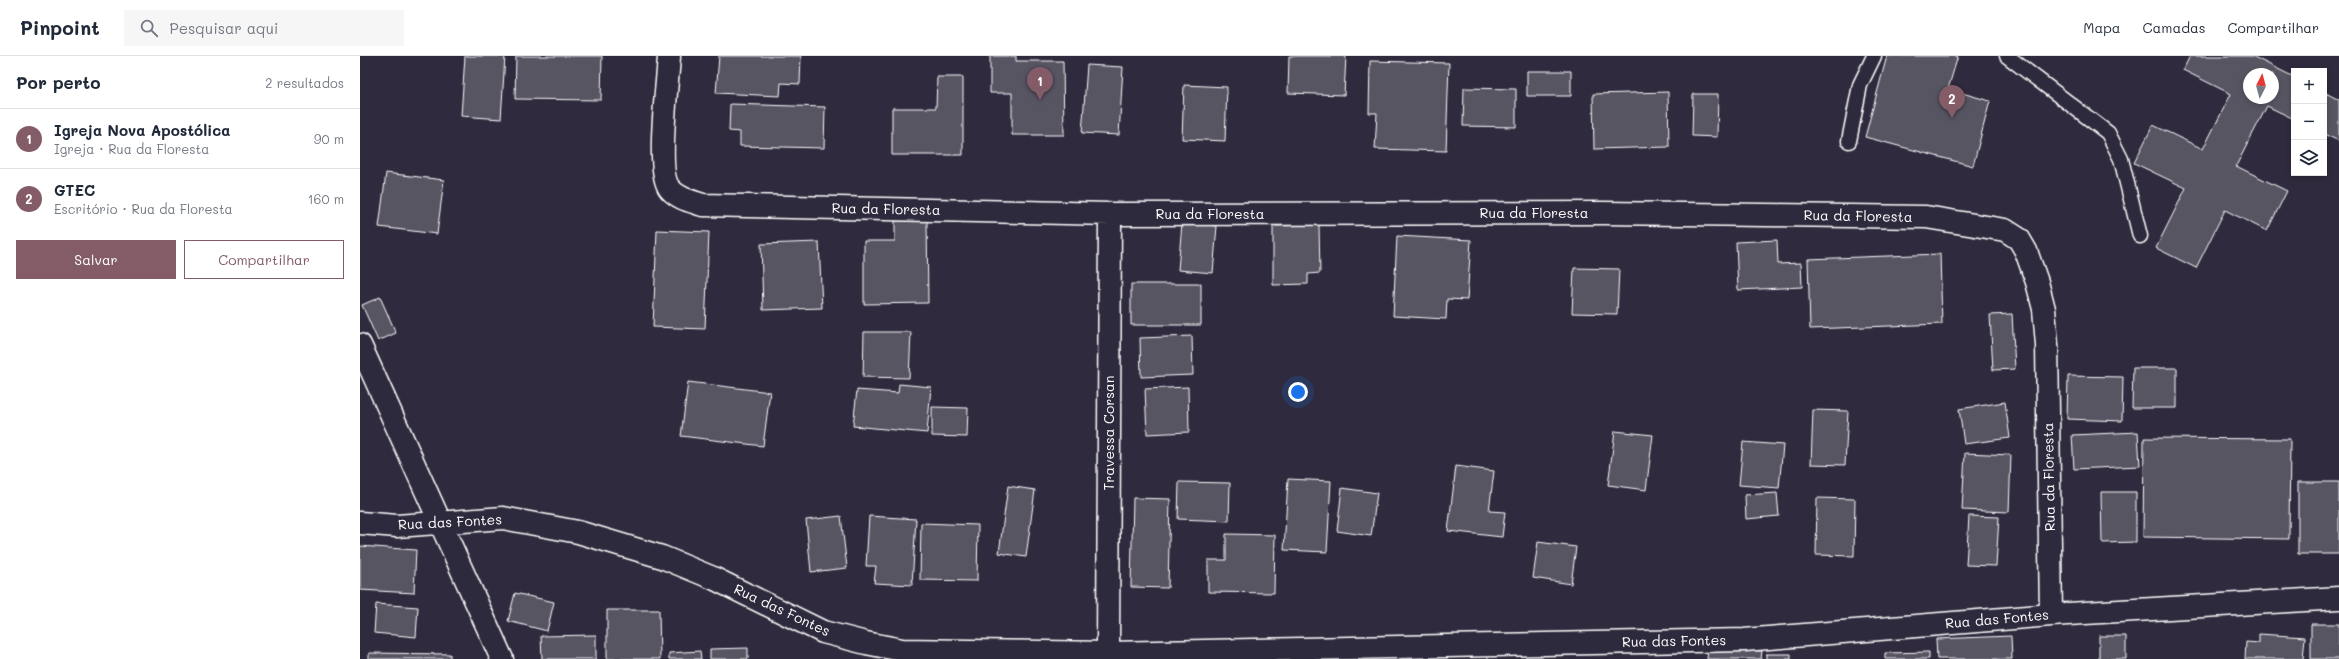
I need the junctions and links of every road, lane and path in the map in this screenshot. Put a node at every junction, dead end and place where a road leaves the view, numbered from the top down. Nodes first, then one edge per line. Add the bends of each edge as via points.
1 (669, 56) edge
2 (1874, 56) edge
3 (2008, 56) edge
4 (1849, 141) dead end
5 (1110, 214) junction
6 (2140, 236) dead end
7 (360, 345) edge
8 (438, 522) junction
9 (360, 523) edge
10 (2339, 598) edge
11 (2051, 615) junction
12 (1108, 653) junction
13 (1402, 653) edge
14 (502, 659) edge

1 - 5 street, Rua da Floresta via 663,173 669,189 682,199 703,205
2 - 4 lane via 1860,85
3 - 6 lane via 2108,133 2121,159
5 - 11 street, Rua da Floresta via 1603,213 1926,217 2005,230 2019,239 2026,252 2044,309
5 - 12 street, Travessa Corsan
7 - 8 street
8 - 9 street, Rua das Fontes via 397,526
8 - 12 street, Rua das Fontes via 503,518 578,532 662,557 713,578 823,632 866,644 902,650
8 - 14 street
10 - 11 street, Rua das Fontes
11 - 13 street, Rua das Fontes via 1744,640
12 - 13 street, Rua das Fontes

